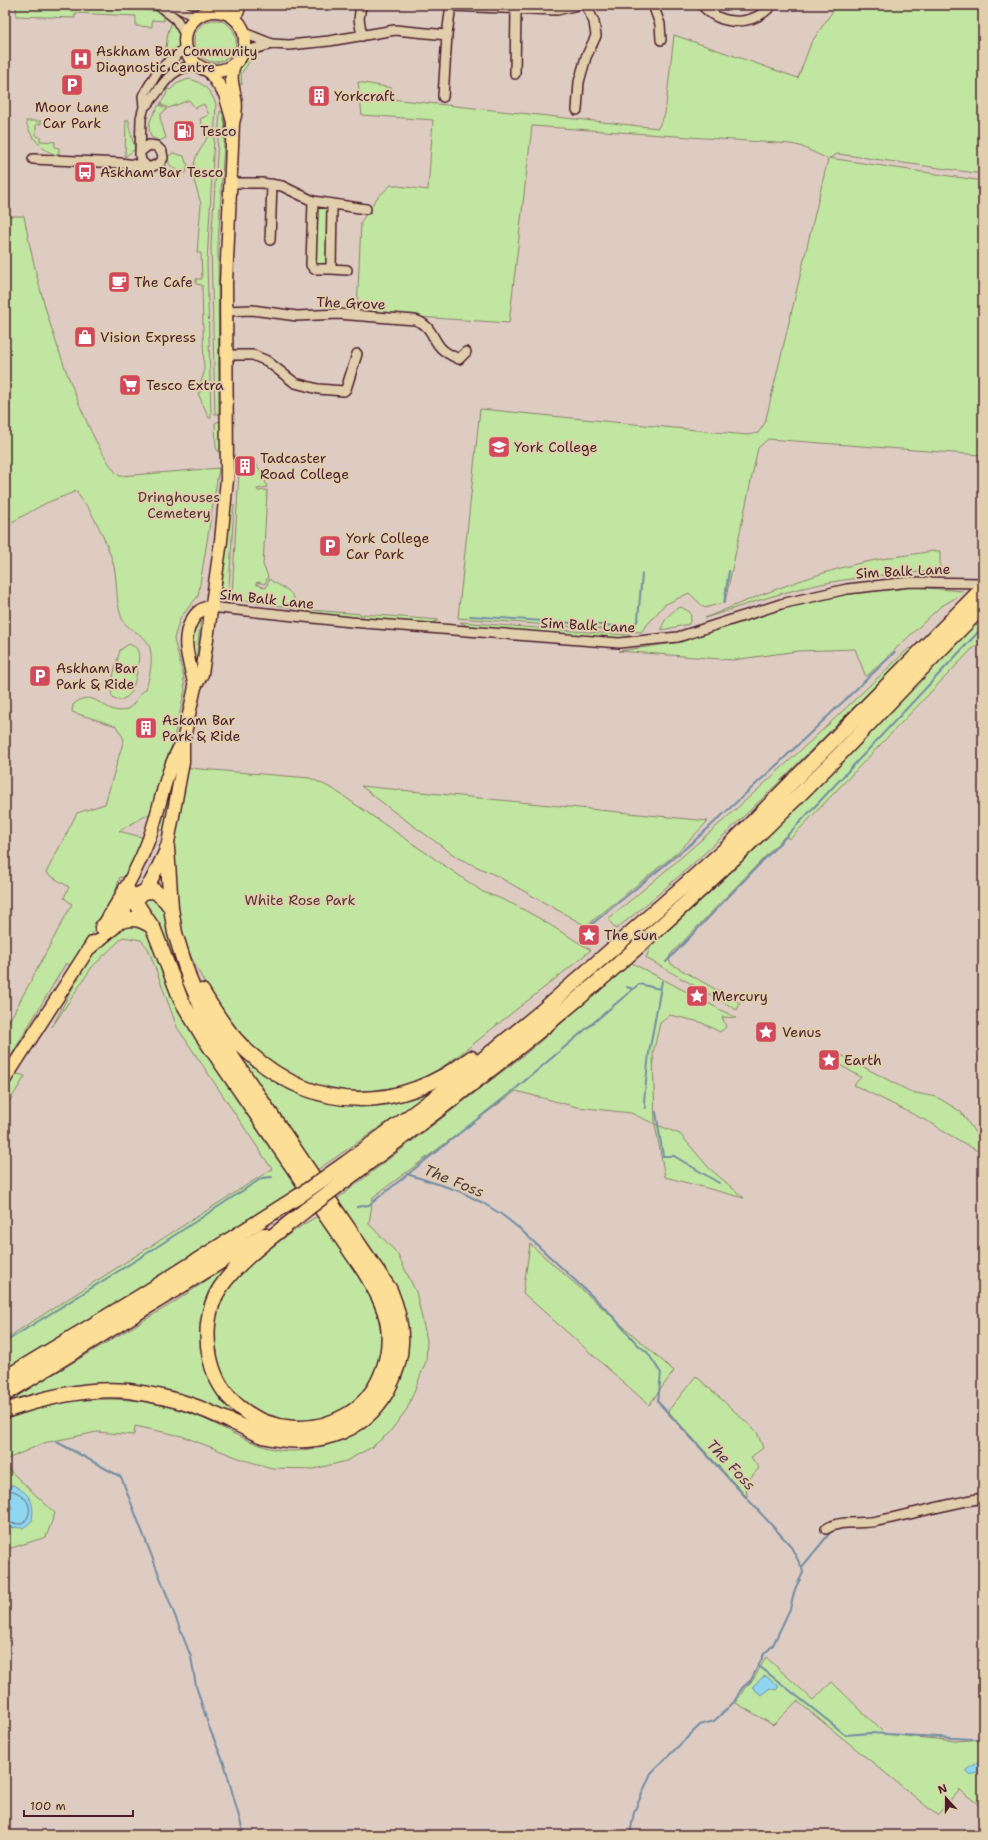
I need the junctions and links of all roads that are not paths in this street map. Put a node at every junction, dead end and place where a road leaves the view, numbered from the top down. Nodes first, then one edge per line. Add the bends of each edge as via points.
1 (158, 5) edge
2 (173, 5) edge
3 (240, 5) edge
4 (361, 5) edge
5 (451, 5) edge
6 (578, 5) edge
7 (586, 5) edge
8 (653, 5) edge
9 (702, 5) edge
10 (772, 5) edge
11 (221, 8) edge
12 (516, 9) junction
13 (199, 15) junction
14 (235, 18) junction
15 (244, 33) junction
16 (185, 34) junction
17 (447, 35) junction
18 (362, 36) junction
19 (661, 40) dead end
20 (272, 44) junction
21 (185, 48) junction
22 (243, 52) junction
23 (197, 65) junction
24 (234, 65) junction
25 (209, 71) junction
26 (516, 74) dead end
27 (443, 97) dead end
28 (144, 107) junction
29 (577, 110) dead end
30 (233, 123) junction
31 (141, 129) junction
32 (151, 145) junction
33 (141, 153) junction
34 (33, 159) dead end
35 (120, 163) junction
36 (145, 165) junction
37 (230, 183) junction
38 (272, 184) junction
39 (313, 201) junction
40 (332, 204) junction
41 (366, 209) dead end
42 (270, 240) dead end
43 (331, 269) junction
44 (347, 270) dead end
45 (225, 311) junction
46 (357, 354) dead end
47 (226, 355) junction
48 (462, 359) dead end
49 (983, 583) edge
50 (983, 588) edge
51 (983, 606) edge
52 (210, 607) junction
53 (195, 687) junction
54 (183, 742) junction
55 (167, 848) junction
56 (135, 895) junction
57 (171, 908) junction
58 (121, 921) junction
59 (152, 927) junction
60 (102, 928) joint
61 (90, 948) junction
62 (180, 953) junction
63 (542, 1011) junction
64 (5, 1079) edge
65 (350, 1168) junction
66 (307, 1209) junction
67 (5, 1378) edge
68 (5, 1394) edge
69 (5, 1411) edge
70 (983, 1498) edge
71 (826, 1529) dead end

1 - 16 street via 176,19
2 - 13 street via 190,14
3 - 14 main road
4 - 18 street via 359,19
5 - 12 street
5 - 17 street
6 - 12 street via 557,10
7 - 29 street via 594,22 596,36 586,57 579,82
8 - 19 street via 660,24
9 - 10 street via 718,17 745,22 757,18
11 - 13 main road
11 - 14 main road
12 - 26 street
13 - 16 main road via 190,23
14 - 15 main road
15 - 20 street
15 - 22 main road
16 - 21 main road
17 - 18 street via 395,30
17 - 27 street
18 - 20 street via 290,45
20 - 22 street
21 - 23 main road
21 - 28 street via 163,66 150,82 143,96
22 - 24 main road
23 - 25 main road
23 - 28 street via 174,72
24 - 25 main road via 222,70
24 - 30 main road via 231,78 237,107
25 - 30 main road via 225,94
28 - 31 street
30 - 37 main road
31 - 32 street
31 - 33 street
32 - 33 street via 144,147
32 - 36 street via 160,149 162,160 155,167
33 - 35 street
33 - 36 street via 141,161
34 - 35 street
35 - 36 street
37 - 38 street
37 - 45 main road
38 - 39 street via 288,187
38 - 42 street
39 - 40 street
39 - 43 street via 311,265 314,269
40 - 41 street
40 - 43 street
43 - 44 street
45 - 47 main road
45 - 48 street, The Grove via 252,310 297,316 338,314 415,320 425,324 444,351
46 - 47 street via 344,391 318,389 295,383 267,360 253,355
47 - 52 main road via 226,479 221,541
49 - 52 street, Sim Balk Lane via 936,581 886,584 815,594 678,637 619,643 351,622
50 - 63 highway via 729,846
51 - 65 highway via 734,859 612,970 563,1012
52 - 53 main road via 202,674
52 - 53 main road via 196,613 186,638 186,652
53 - 54 main road
54 - 55 main road via 183,762
54 - 56 main road via 173,758 147,843
55 - 56 main road
55 - 57 highway
56 - 57 highway via 155,891
56 - 58 main road
56 - 59 highway
56 - 60 highway via 117,917
57 - 62 highway
58 - 59 highway via 137,919
58 - 61 main road
59 - 66 highway via 181,1000 202,1036 364,1271 384,1310 389,1344 380,1377 371,1392 355,1409 330,1423 296,1429 262,1421 234,1402 223,1388 211,1362 207,1346 207,1328 211,1308 219,1289 234,1270
60 - 61 main road
61 - 64 main road
62 - 63 highway via 217,1014 247,1051 280,1077 331,1096 361,1099 406,1093 442,1077 520,1021
62 - 69 highway via 190,981 215,1032 390,1290 398,1309 402,1338 400,1360 393,1380 377,1406 341,1433 317,1440 293,1442 262,1436 190,1404 128,1391 66,1394
63 - 65 highway
65 - 66 highway, bridge
65 - 67 highway, bridge via 299,1196
66 - 68 highway
70 - 71 street via 875,1522 834,1524

